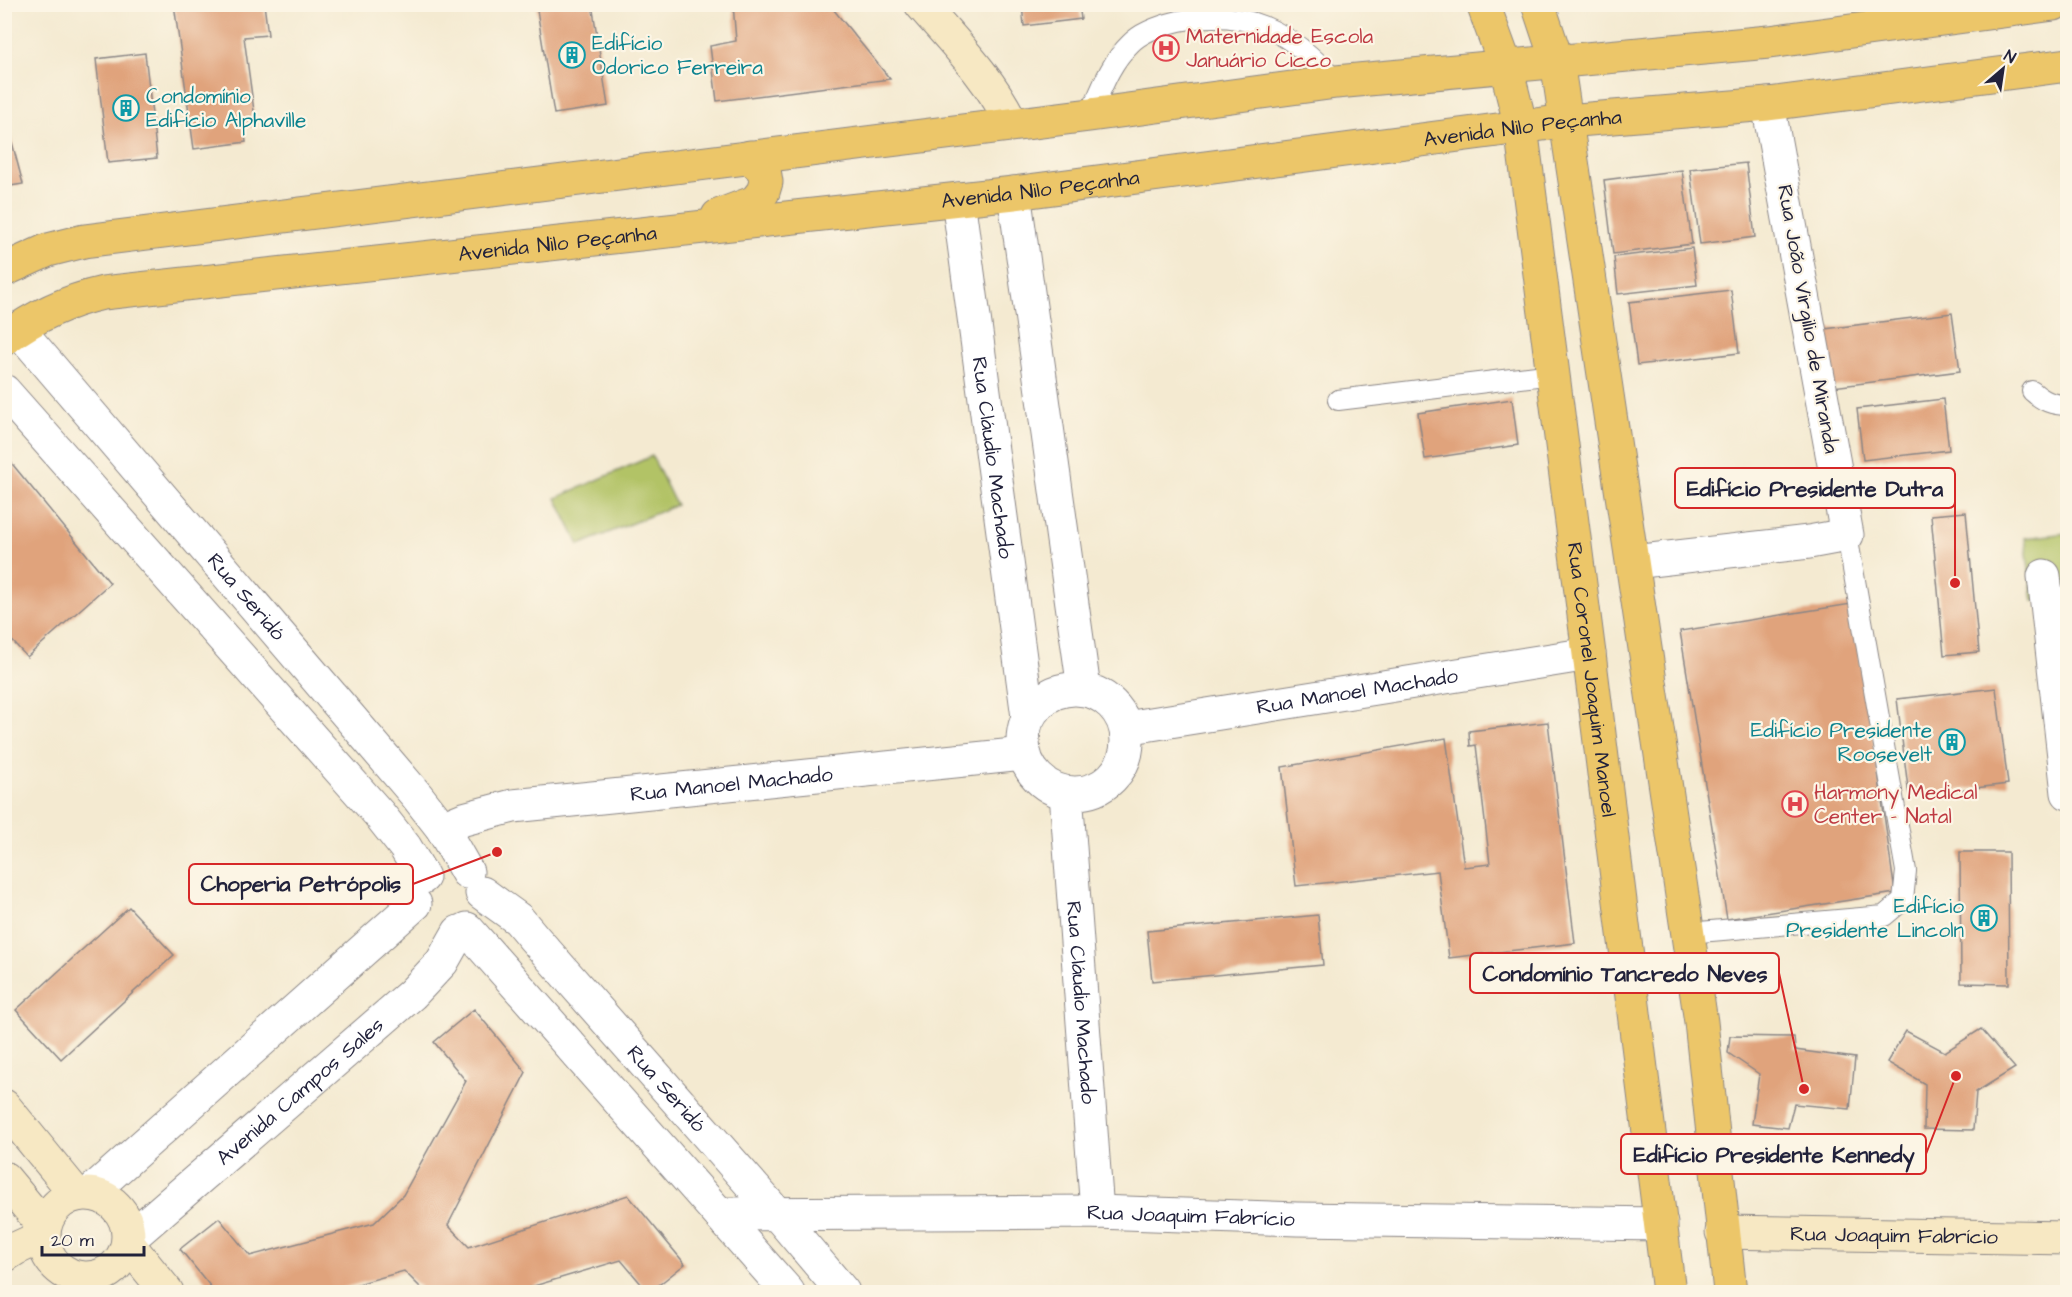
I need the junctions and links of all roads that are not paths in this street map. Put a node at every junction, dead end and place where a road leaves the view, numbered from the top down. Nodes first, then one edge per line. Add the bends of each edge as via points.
1 (921, 4) edge
2 (1483, 4) edge
3 (1538, 4) edge
4 (2054, 4) edge
5 (1557, 61) junction
6 (2067, 65) edge
7 (1506, 67) junction
8 (1336, 82) junction
9 (1768, 104) junction
10 (1090, 115) junction
11 (1566, 121) junction
12 (1012, 124) junction
13 (1521, 127) junction
14 (750, 157) junction
15 (1014, 193) junction
16 (958, 199) junction
17 (623, 236) junction
18 (4, 270) edge
19 (11, 334) edge
20 (1553, 374) junction
21 (59, 377) junction
22 (2032, 391) dead end
23 (1338, 400) dead end
24 (14, 401) edge
25 (2067, 405) edge
26 (139, 470) junction
27 (105, 505) junction
28 (1847, 535) junction
29 (1633, 562) junction
30 (2044, 576) dead end
31 (271, 625) junction
32 (1589, 654) junction
33 (238, 655) junction
34 (1084, 689) junction
35 (1028, 717) junction
36 (1126, 728) junction
37 (1024, 754) junction
38 (1066, 793) junction
39 (2067, 793) edge
40 (442, 828) junction
41 (474, 882) junction
42 (419, 891) junction
43 (463, 930) junction
44 (1688, 933) junction
45 (4, 1106) edge
46 (4, 1178) edge
47 (83, 1193) junction
48 (1097, 1212) junction
49 (721, 1214) junction
50 (778, 1215) junction
51 (1661, 1224) junction
52 (44, 1231) junction
53 (1722, 1232) junction
54 (2067, 1238) edge
55 (129, 1242) junction
56 (4, 1256) edge
57 (93, 1285) edge
58 (167, 1293) edge
59 (788, 1293) edge
60 (843, 1293) edge
61 (1669, 1293) edge
62 (1730, 1293) edge

1 - 12 main road via 996,95
2 - 7 main road, Rua Coronel Joaquim Manoel
3 - 5 main road
4 - 5 main road via 1769,42
5 - 7 main road
5 - 11 main road
6 - 9 main road, Avenida Nilo Peçanha
7 - 8 main road
7 - 13 main road, Rua Coronel Joaquim Manoel
8 - 10 main road
8 - 10 lane via 1296,43 1272,30 1221,16 1195,18 1167,24 1131,42 1105,80
9 - 11 main road, Avenida Nilo Peçanha
9 - 28 street, Rua João Virgilio de Miranda
10 - 12 main road
11 - 13 main road, Avenida Nilo Peçanha
11 - 29 main road
12 - 14 main road
13 - 15 main road, Avenida Nilo Peçanha
13 - 20 main road, Rua Coronel Joaquim Manoel
14 - 17 main road via 764,170 766,182 755,202 704,221
14 - 18 main road via 84,241 48,250
15 - 16 main road, Avenida Nilo Peçanha
15 - 34 street
16 - 17 main road, Avenida Nilo Peçanha
16 - 35 street, Rua Cláudio Machado
17 - 19 main road, Avenida Nilo Peçanha via 103,293 60,305
19 - 21 street, Rua Seridó
20 - 23 lane
20 - 32 main road, Rua Coronel Joaquim Manoel
21 - 24 street via 44,377
21 - 26 street, Rua Seridó
22 - 25 lane via 2051,404
24 - 27 street
26 - 27 street
26 - 31 street, Rua Seridó
27 - 33 street
28 - 29 street
28 - 44 lane via 1906,871 1903,900 1884,916
29 - 44 main road
30 - 39 street
31 - 33 street
31 - 40 street, Rua Seridó
32 - 36 street, Rua Manoel Machado
32 - 51 main road, Rua Coronel Joaquim Manoel
33 - 42 street via 405,847
34 - 35 street via 1056,692 1040,702
34 - 36 street via 1111,703
35 - 37 street via 1023,735
36 - 38 street via 1127,750 1120,770 1105,784 1086,793
37 - 38 street via 1033,772 1047,786
37 - 40 street, Rua Manoel Machado via 513,806
38 - 48 street, Rua Cláudio Machado
40 - 41 street, Rua Seridó
41 - 42 street via 450,867 440,867
41 - 43 street via 482,901 478,917
41 - 50 street, Rua Seridó via 529,932
42 - 43 street via 422,920 428,927 443,933
42 - 47 street
43 - 49 street, Rua Seridó
43 - 55 street, Avenida Campos Sales via 442,962 412,993
44 - 53 main road
45 - 47 main road
46 - 52 main road
47 - 52 main road via 62,1201 50,1212
47 - 55 main road via 103,1197 118,1208 128,1226
48 - 50 street, Rua Joaquim Fabrício
48 - 51 street, Rua Joaquim Fabrício
49 - 50 street, Rua Joaquim Fabrício
49 - 59 street, Rua Seridó
50 - 60 street, Rua Seridó
51 - 61 main road, Rua Coronel Joaquim Manoel
52 - 56 main road
52 - 57 main road via 52,1261
53 - 54 main road, Rua Joaquim Fabrício
53 - 62 main road
55 - 57 main road via 114,1268
55 - 58 main road

